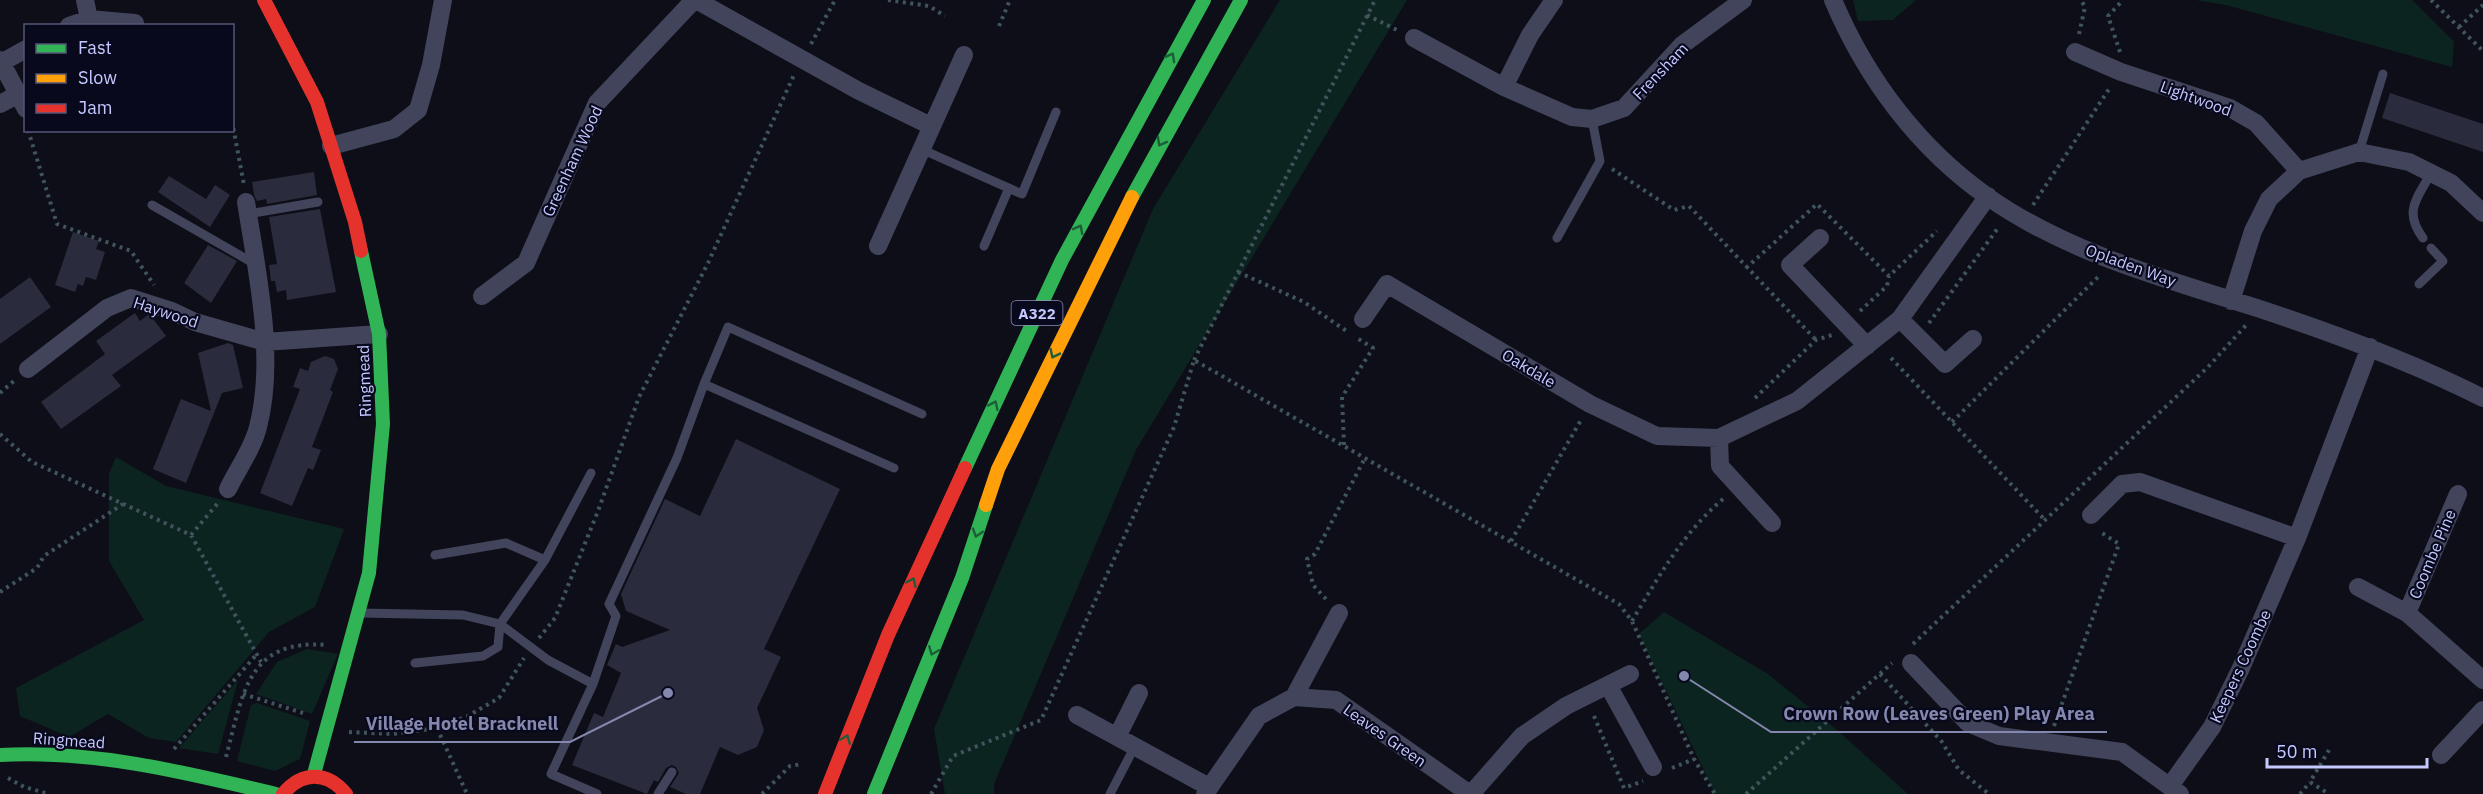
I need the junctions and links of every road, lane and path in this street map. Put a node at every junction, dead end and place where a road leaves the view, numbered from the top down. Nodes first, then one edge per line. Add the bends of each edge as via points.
1 (85, 0) edge
2 (264, 0) edge
3 (443, 0) edge
4 (695, 0) edge
5 (835, 0) edge
6 (888, 0) edge
7 (1010, 0) edge
8 (1204, 0) edge
9 (1241, 0) edge
10 (1375, 0) edge
11 (1554, 0) edge
12 (1743, 0) edge
13 (1833, 0) edge
14 (2081, 0) edge
15 (2123, 0) edge
16 (2431, 0) edge
17 (2483, 5) edge
18 (1367, 15) junction
19 (945, 16) dead end
20 (89, 19) junction
21 (135, 23) dead end
22 (75, 24) edge
23 (999, 26) dead end
24 (2459, 27) junction
25 (1414, 38) joint
26 (808, 49) dead end
27 (24, 50) edge
28 (2483, 51) edge
29 (2075, 52) joint
30 (964, 55) dead end
31 (1, 62) edge
32 (796, 72) dead end
33 (2121, 72) junction
34 (2383, 74) dead end
35 (1504, 87) junction
36 (21, 102) edge
37 (0, 104) edge
38 (1056, 112) dead end
39 (1592, 119) junction
40 (931, 126) junction
41 (29, 132) edge
42 (234, 132) edge
43 (332, 146) junction
44 (921, 149) junction
45 (2359, 152) junction
46 (1600, 161) junction
47 (2299, 171) junction
48 (2431, 173) junction
49 (1009, 188) junction
50 (1988, 196) junction
51 (318, 202) dead end
52 (152, 205) dead end
53 (247, 208) junction
54 (2483, 213) edge
55 (2024, 219) junction
56 (1944, 224) dead end
57 (1998, 228) dead end
58 (1557, 238) dead end
59 (1820, 238) dead end
60 (2422, 238) dead end
61 (878, 246) dead end
62 (984, 246) dead end
63 (2431, 248) dead end
64 (255, 264) junction
65 (1746, 268) junction
66 (1238, 272) junction
67 (2099, 275) dead end
68 (1889, 276) junction
69 (2419, 284) dead end
70 (482, 296) dead end
71 (2231, 301) junction
72 (2260, 309) junction
73 (172, 311) junction
74 (1363, 319) dead end
75 (1900, 319) junction
76 (1845, 325) junction
77 (1927, 326) dead end
78 (379, 334) junction
79 (1973, 339) dead end
80 (1816, 340) junction
81 (265, 342) junction
82 (1867, 346) junction
83 (2370, 347) junction
84 (1891, 358) dead end
85 (1194, 360) junction
86 (28, 369) dead end
87 (704, 384) junction
88 (2483, 398) edge
89 (1750, 403) dead end
90 (1590, 404) junction
91 (922, 414) dead end
92 (1952, 422) junction
93 (0, 434) edge
94 (1719, 438) junction
95 (1344, 445) junction
96 (1365, 458) junction
97 (894, 468) dead end
98 (591, 473) dead end
99 (228, 489) joint
100 (2457, 494) dead end
101 (1723, 499) dead end
102 (123, 504) junction
103 (2092, 519) joint
104 (2045, 520) junction
105 (1772, 523) dead end
106 (191, 535) junction
107 (2297, 538) junction
108 (1511, 542) junction
109 (435, 555) dead end
110 (545, 560) junction
111 (2358, 586) dead end
112 (0, 592) edge
113 (358, 613) junction
114 (1339, 613) joint
115 (2407, 613) junction
116 (1632, 621) junction
117 (500, 624) junction
118 (349, 646) junction
119 (531, 647) junction
120 (256, 654) junction
121 (1905, 656) junction
122 (261, 662) junction
123 (415, 663) dead end
124 (1630, 674) dead end
125 (1880, 674) junction
126 (2483, 681) edge
127 (593, 684) junction
128 (1608, 685) junction
129 (1138, 693) dead end
130 (243, 694) junction
131 (1294, 697) junction
132 (2483, 710) edge
133 (303, 714) dead end
134 (1077, 715) dead end
135 (1594, 716) dead end
136 (437, 728) junction
137 (350, 732) dead end
138 (1117, 737) junction
139 (2048, 744) junction
140 (1135, 746) junction
141 (893, 750) junction
142 (2329, 750) dead end
143 (0, 755) edge
144 (2441, 755) dead end
145 (226, 757) dead end
146 (802, 764) dead end
147 (158, 767) junction
148 (1653, 767) dead end
149 (672, 772) dead end
150 (0, 774) edge
151 (314, 774) junction
152 (2310, 782) junction
153 (893, 783) dead end
154 (828, 788) edge
155 (1624, 789) dead end
156 (1207, 790) edge
157 (2175, 790) edge
158 (49, 794) edge
159 (276, 794) edge
160 (283, 794) edge
161 (346, 794) edge
162 (467, 794) edge
163 (597, 794) edge
164 (658, 794) edge
165 (762, 794) edge
166 (816, 794) edge
167 (874, 794) edge
168 (931, 794) edge
169 (1110, 794) edge
170 (1470, 794) edge
171 (1714, 794) edge
172 (1746, 794) edge
173 (1989, 794) edge
174 (2300, 794) edge
175 (2329, 794) edge

1 - 20 street
2 - 43 main road, Ringmead via 317,102
3 - 43 street via 418,111 394,129
4 - 40 street, Greenham Wood via 859,91
4 - 70 street, Greenham Wood via 597,103 526,263
5 - 26 path
6 - 19 path via 929,6
7 - 23 path
154 -> 8 main road, A322 via 888,635 1062,260
9 -> 141 main road, A322 via 1142,176 998,469 962,578
10 - 18 path
11 - 35 street via 1530,35
12 - 39 street, Frensham via 1682,45 1624,108
13 - 50 street, Opladen Way via 1850,41 1890,104 1940,157
14 - 29 path via 2085,7
15 - 33 path via 2109,16 2120,45
16 - 24 path
17 - 24 path
18 - 25 path
18 - 66 path
20 - 21 street
20 - 22 street
24 - 28 path
25 - 35 street
27 - 31 street
29 - 33 street, Lightwood
30 - 40 street
31 - 36 street
32 - 119 path via 708,263 639,397 555,618
33 - 47 street, Lightwood via 2230,108 2256,123
33 - 55 path
34 - 45 lane
35 - 39 street via 1572,117
36 - 37 street
38 - 49 lane via 1022,194
39 - 46 lane
40 - 44 street
41 - 73 path via 57,224 131,251
42 - 53 path
43 - 78 main road, Ringmead via 355,222
44 - 49 lane
44 - 61 street
45 - 47 street
45 - 48 street via 2409,162
46 - 58 lane
46 - 65 path via 1674,210 1689,206
47 - 71 street via 2269,199 2253,231
48 - 54 street via 2451,183
48 - 60 lane via 2412,208 2413,225
49 - 62 lane
50 - 55 street, Opladen Way
50 - 75 street, Oakdale
51 - 53 lane
52 - 64 lane
53 - 64 street
55 - 71 street, Opladen Way via 2106,259
56 - 68 path
57 - 77 path
59 - 76 street via 1790,265
63 - 69 lane via 2443,261
64 - 81 street
65 - 68 path via 1816,204
65 - 80 path
66 - 85 path
66 - 95 path via 1304,302 1373,348 1342,397
67 - 92 path
68 - 76 path via 1887,286
71 - 72 street, Opladen Way
72 - 83 street, Opladen Way
72 - 104 path via 2208,367
73 - 81 street, Haywood via 195,322
73 - 86 street, Haywood via 131,298 107,308 52,362
74 - 90 street, Oakdale via 1387,284
75 - 79 street via 1945,364
75 - 82 street, Oakdale
76 - 80 path via 1836,334
76 - 82 street
78 - 81 street, Haywood
78 - 113 main road, Ringmead via 383,424 369,573
80 - 89 path
81 - 99 street via 265,385 258,429
82 - 94 street, Oakdale via 1797,401
83 - 88 street, Opladen Way
83 - 107 street, Keepers Coombe
84 - 92 path
85 - 95 path
85 - 168 path via 1174,427 1041,720 953,756
87 - 91 lane via 728,327
87 - 97 lane
87 - 127 lane via 677,458 609,604 616,616
90 - 94 street, Oakdale via 1657,436
90 - 108 path
92 - 104 path
93 - 102 path via 32,462
94 - 105 street via 1720,466
95 - 96 path
96 - 108 path
96 - 114 path via 1315,554 1307,559 1313,585
98 - 110 lane
99 - 106 path
100 - 115 street, Coombe Pine
101 - 116 path via 1697,521 1676,549
102 - 106 path
102 - 112 path via 44,556 37,568
103 - 107 street via 2122,483 2140,482
103 - 139 path via 2105,537 2119,544
104 - 121 path
106 - 120 path
107 - 157 street, Keepers Coombe via 2212,728
108 - 116 path via 1619,604
109 - 110 lane via 506,543
110 - 117 lane
111 - 115 street, Coombe Pine
113 - 117 lane via 463,615
113 - 118 main road, Ringmead
114 - 131 street
115 - 126 street, Coombe Pine
116 - 171 path via 1694,759
117 - 119 lane
117 - 123 lane via 498,648 483,656
118 - 122 path via 302,642 282,648
118 - 151 main road, Ringmead
119 - 127 lane
119 - 136 path via 499,698
120 - 122 path
120 - 147 path
121 - 125 path
121 - 139 street, Keepers Coombe via 1968,723 1999,736
122 - 130 path
124 - 128 street, Leaves Green
125 - 172 path
125 - 173 path via 1942,742 1959,770
127 - 163 lane via 551,774
128 - 148 street
128 - 170 street, Leaves Green via 1566,706 1522,736
129 - 138 street
130 - 133 path
130 - 145 path
131 - 156 street via 1259,716
131 - 170 street, Leaves Green via 1336,700
132 - 144 street
134 - 138 street
135 - 155 path
136 - 137 path via 393,734
136 - 162 path
138 - 140 street
139 - 157 street, Keepers Coombe via 2122,752
140 - 156 street
140 - 169 lane
141 - 153 main road, A322
141 - 167 main road, A322
142 - 152 path
143 - 147 main road, Ringmead via 54,753
146 - 165 path via 790,766
147 - 159 main road, Ringmead
149 - 164 lane
150 - 158 path
151 - 160 main road via 298,778
151 - 161 main road via 337,783
152 - 174 path
152 - 175 path
154 - 166 main road, A322

